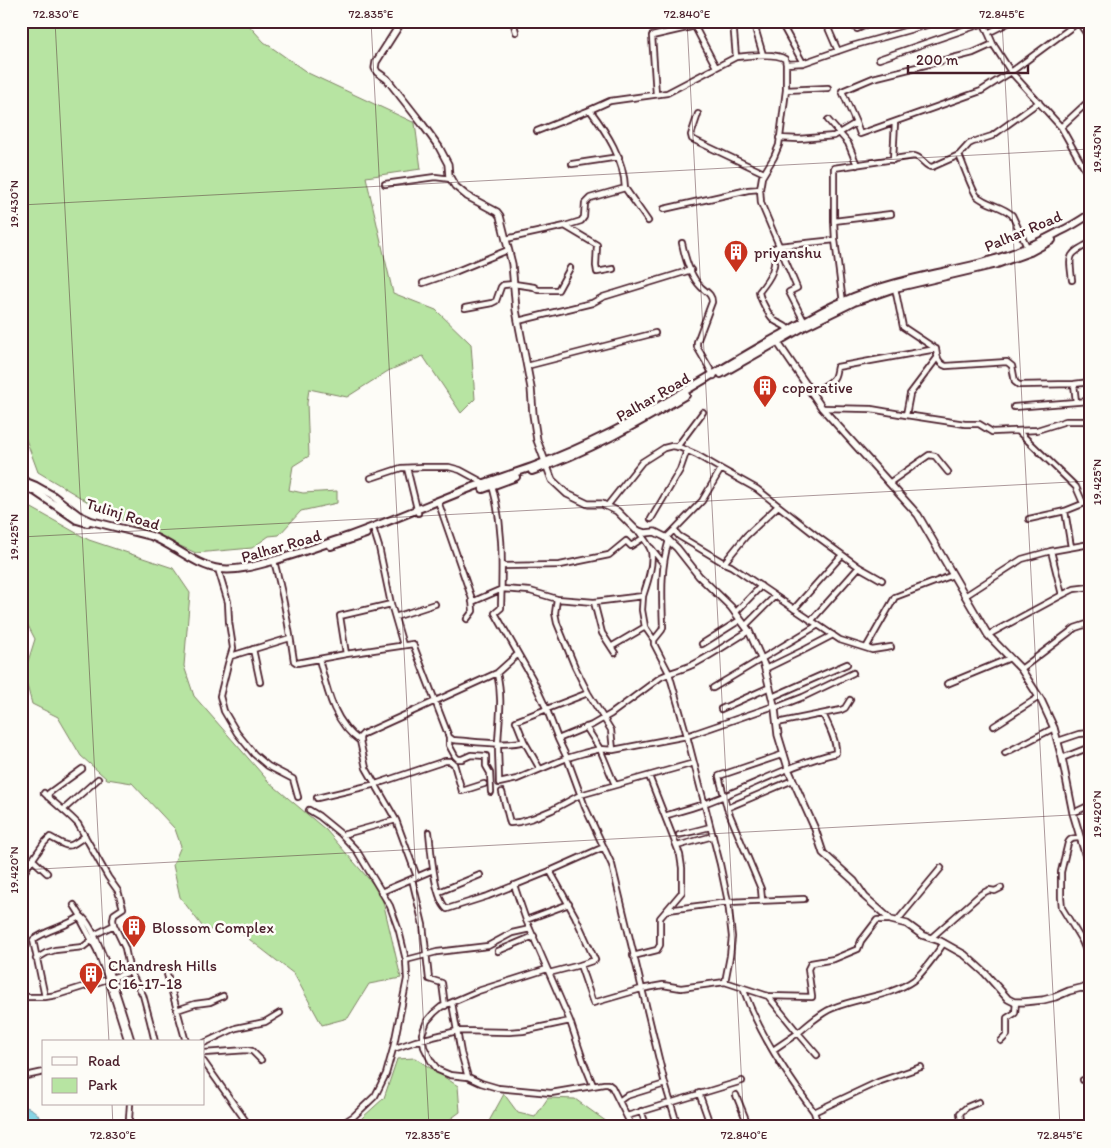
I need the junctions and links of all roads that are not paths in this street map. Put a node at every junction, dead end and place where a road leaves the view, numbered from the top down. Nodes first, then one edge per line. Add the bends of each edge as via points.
1 (402, 21) edge
2 (513, 21) edge
3 (733, 21) edge
4 (753, 21) edge
5 (780, 21) edge
6 (825, 21) edge
7 (851, 21) edge
8 (876, 21) edge
9 (932, 21) edge
10 (1012, 21) edge
11 (1079, 21) edge
12 (984, 22) edge
13 (516, 32) dead end
14 (988, 33) junction
15 (1090, 39) edge
16 (993, 44) junction
17 (838, 51) junction
18 (763, 55) junction
19 (736, 58) junction
20 (879, 59) dead end
21 (803, 63) junction
22 (786, 64) junction
23 (716, 68) junction
24 (1011, 72) junction
25 (828, 88) dead end
26 (786, 90) junction
27 (656, 94) junction
28 (1090, 100) edge
29 (1039, 102) junction
30 (590, 110) junction
31 (698, 114) dead end
32 (828, 120) dead end
33 (895, 122) junction
34 (856, 123) junction
35 (1061, 127) junction
36 (537, 132) dead end
37 (839, 133) junction
38 (779, 138) junction
39 (959, 155) junction
40 (619, 157) junction
41 (893, 160) junction
42 (572, 164) dead end
43 (857, 165) junction
44 (764, 173) junction
45 (1090, 176) edge
46 (451, 179) junction
47 (385, 184) dead end
48 (624, 188) junction
49 (760, 189) junction
50 (664, 209) dead end
51 (891, 214) dead end
52 (1090, 214) edge
53 (1090, 219) edge
54 (648, 221) dead end
55 (834, 221) junction
56 (565, 226) junction
57 (506, 239) junction
58 (835, 240) junction
59 (682, 243) dead end
60 (1090, 243) edge
61 (779, 246) junction
62 (508, 250) junction
63 (1029, 250) junction
64 (570, 268) dead end
65 (612, 269) dead end
66 (691, 270) junction
67 (1072, 280) dead end
68 (423, 283) dead end
69 (514, 284) junction
70 (895, 288) junction
71 (843, 304) junction
72 (465, 308) dead end
73 (518, 321) junction
74 (806, 323) junction
75 (789, 330) junction
76 (655, 333) dead end
77 (778, 343) junction
78 (936, 349) junction
79 (937, 358) junction
80 (527, 366) junction
81 (714, 375) junction
82 (1090, 382) edge
83 (1074, 384) junction
84 (811, 393) junction
85 (1090, 401) edge
86 (1076, 402) junction
87 (822, 408) junction
88 (1014, 408) dead end
89 (703, 412) dead end
90 (906, 415) junction
91 (1090, 421) edge
92 (1019, 432) junction
93 (677, 447) junction
94 (687, 450) junction
95 (545, 464) junction
96 (407, 468) junction
97 (721, 469) junction
98 (948, 472) dead end
99 (371, 478) dead end
100 (21, 480) edge
101 (890, 483) junction
102 (484, 484) junction
103 (21, 485) edge
104 (492, 485) junction
105 (1090, 501) edge
106 (1083, 503) junction
107 (439, 504) junction
108 (607, 506) junction
109 (778, 506) junction
110 (417, 511) junction
111 (1065, 511) junction
112 (651, 519) dead end
113 (1029, 519) dead end
114 (638, 530) junction
115 (674, 530) junction
116 (374, 531) junction
117 (643, 538) junction
118 (668, 539) junction
119 (1090, 544) edge
120 (1071, 548) junction
121 (1051, 551) junction
122 (842, 555) junction
123 (274, 562) junction
124 (663, 562) junction
125 (724, 563) junction
126 (502, 566) junction
127 (858, 567) junction
128 (219, 570) junction
129 (953, 575) junction
130 (882, 580) dead end
131 (761, 586) junction
132 (1090, 586) edge
133 (502, 589) junction
134 (1062, 595) junction
135 (643, 596) junction
136 (775, 596) junction
137 (965, 596) junction
138 (557, 599) junction
139 (472, 602) junction
140 (594, 602) junction
141 (390, 604) junction
142 (435, 604) dead end
143 (794, 609) junction
144 (735, 613) junction
145 (395, 617) junction
146 (467, 619) dead end
147 (740, 620) junction
148 (812, 621) junction
149 (1090, 623) edge
150 (818, 625) junction
151 (645, 627) junction
152 (747, 628) junction
153 (833, 635) junction
154 (988, 635) junction
155 (290, 638) junction
156 (654, 640) junction
157 (702, 644) dead end
158 (403, 645) junction
159 (891, 646) dead end
160 (612, 647) junction
161 (866, 648) junction
162 (253, 649) junction
163 (615, 653) dead end
164 (346, 654) junction
165 (518, 654) junction
166 (231, 656) junction
167 (761, 658) junction
168 (1010, 658) junction
169 (319, 659) junction
170 (846, 664) dead end
171 (765, 669) junction
172 (1021, 669) junction
173 (497, 673) junction
174 (669, 673) junction
175 (853, 673) dead end
176 (260, 682) dead end
177 (947, 684) dead end
178 (770, 687) junction
179 (713, 688) dead end
180 (588, 694) junction
181 (772, 697) junction
182 (1039, 697) junction
183 (850, 700) dead end
184 (436, 701) junction
185 (775, 707) junction
186 (721, 709) dead end
187 (547, 710) junction
188 (823, 714) junction
189 (604, 718) junction
190 (776, 723) junction
191 (994, 726) dead end
192 (586, 727) junction
193 (1054, 728) junction
194 (1090, 733) edge
195 (687, 736) junction
196 (449, 737) junction
197 (558, 739) junction
198 (360, 741) junction
199 (524, 741) junction
200 (1058, 741) junction
201 (498, 743) junction
202 (1090, 747) edge
203 (600, 749) junction
204 (614, 750) junction
205 (1005, 753) dead end
206 (784, 754) junction
207 (567, 758) junction
208 (1062, 758) junction
209 (694, 763) junction
210 (788, 768) junction
211 (82, 769) dead end
212 (540, 770) junction
213 (649, 776) junction
214 (98, 779) dead end
215 (793, 780) junction
216 (376, 784) junction
217 (484, 784) dead end
218 (615, 785) junction
219 (491, 792) dead end
220 (502, 792) dead end
221 (44, 793) dead end
222 (580, 795) junction
223 (723, 796) junction
224 (48, 797) junction
225 (298, 797) dead end
226 (316, 798) dead end
227 (705, 804) junction
228 (1090, 805) edge
229 (727, 808) junction
230 (62, 810) junction
231 (309, 810) dead end
232 (1073, 813) junction
233 (665, 816) junction
234 (396, 820) junction
235 (710, 827) junction
236 (429, 832) dead end
237 (342, 835) junction
238 (679, 835) dead end
239 (85, 836) junction
240 (713, 836) junction
241 (1080, 838) junction
242 (677, 846) junction
243 (604, 847) junction
244 (21, 852) edge
245 (27, 861) edge
246 (941, 868) dead end
247 (433, 870) junction
248 (1090, 870) edge
249 (549, 871) junction
250 (21, 874) edge
251 (47, 874) dead end
252 (480, 875) dead end
253 (415, 878) junction
254 (514, 885) junction
255 (1001, 888) dead end
256 (381, 892) junction
257 (439, 892) junction
258 (804, 899) dead end
259 (762, 900) junction
260 (728, 902) junction
261 (569, 904) junction
262 (74, 905) dead end
263 (668, 910) junction
264 (81, 916) junction
265 (526, 920) junction
266 (894, 920) junction
267 (114, 925) junction
268 (530, 929) junction
269 (534, 936) junction
270 (94, 938) junction
271 (930, 938) junction
272 (944, 943) junction
273 (498, 952) dead end
274 (426, 954) junction
275 (633, 956) junction
276 (36, 959) junction
277 (406, 960) junction
278 (1090, 961) edge
279 (580, 964) junction
280 (548, 971) junction
281 (130, 972) junction
282 (166, 974) dead end
283 (1090, 976) edge
284 (109, 978) junction
285 (725, 982) junction
286 (743, 988) junction
287 (641, 989) junction
288 (1090, 989) edge
289 (223, 996) dead end
290 (768, 996) junction
291 (21, 997) edge
292 (45, 997) junction
293 (1016, 1002) junction
294 (452, 1003) junction
295 (445, 1006) junction
296 (177, 1010) junction
297 (280, 1013) dead end
298 (570, 1021) junction
299 (457, 1030) junction
300 (798, 1032) junction
301 (422, 1039) junction
302 (127, 1040) edge
303 (131, 1040) edge
304 (155, 1040) edge
305 (185, 1040) edge
306 (1001, 1041) dead end
307 (205, 1043) edge
308 (393, 1049) junction
309 (773, 1050) junction
310 (205, 1053) edge
311 (817, 1055) dead end
312 (261, 1060) dead end
313 (205, 1063) edge
314 (921, 1067) dead end
315 (42, 1072) edge
316 (21, 1077) edge
317 (468, 1077) junction
318 (1090, 1078) edge
319 (1083, 1080) dead end
320 (742, 1081) dead end
321 (665, 1084) junction
322 (592, 1085) junction
323 (699, 1094) junction
324 (736, 1095) dead end
325 (619, 1101) junction
326 (670, 1102) junction
327 (980, 1102) dead end
328 (130, 1106) edge
329 (641, 1111) junction
330 (814, 1112) junction
331 (628, 1116) junction
332 (129, 1119) dead end
333 (250, 1127) edge
334 (337, 1127) edge
335 (632, 1127) edge
336 (647, 1127) edge
337 (678, 1127) edge
338 (711, 1127) edge
339 (749, 1127) edge
340 (819, 1127) edge
341 (964, 1127) edge

1 - 46 street via 375,68 439,147
2 - 13 street
3 - 19 street
4 - 18 street
5 - 21 street
6 - 17 street
7 - 8 street via 857,29
9 - 17 street
10 - 14 street
11 - 15 street
11 - 24 street
12 - 14 street
12 - 20 street
14 - 16 street
16 - 24 street
16 - 34 street via 973,53 873,78 842,91
17 - 21 street
18 - 19 street
18 - 22 street via 783,56
19 - 23 street
21 - 22 street
22 - 26 street
23 - 27 street via 667,93
23 - 27 street via 695,27 652,36
24 - 29 street
24 - 33 street via 981,91
25 - 26 street
26 - 38 street
27 - 30 street via 610,101
28 - 35 street
29 - 35 street
29 - 39 street via 996,133 972,142
30 - 36 street
30 - 40 street
31 - 44 street via 692,139
32 - 37 street
33 - 34 street via 860,134
33 - 41 street
34 - 37 street
35 - 45 street
37 - 38 street via 834,136
37 - 43 street via 848,143
38 - 44 street via 774,157
39 - 41 street via 930,168 917,156
39 - 63 street via 975,193 1008,211
40 - 42 street
40 - 48 street
41 - 43 street
43 - 55 street via 834,168
44 - 49 street
46 - 47 street via 435,177
46 - 57 street via 466,196 497,212
48 - 54 street
48 - 56 street via 590,198 585,203 582,221
49 - 50 street
49 - 61 street via 761,203
51 - 55 street
52 - 63 main road, Palhar Road
53 - 63 main road, Palhar Road
55 - 58 street
56 - 57 street
56 - 65 street via 597,245 597,272
57 - 62 street
58 - 61 street
58 - 71 street
59 - 66 street
60 - 67 street via 1072,254
61 - 74 street via 798,288 789,292
61 - 75 street via 774,248 776,257 771,276 759,292 774,320
62 - 68 street
62 - 69 street
63 - 70 main road, Palhar Road via 997,264
63 - 71 main road, Palhar Road via 906,280
64 - 69 street via 558,290 538,290
66 - 73 street via 592,302
66 - 81 street via 712,298 697,347
69 - 72 street via 503,285 492,303
69 - 73 street
70 - 71 main road, Palhar Road
70 - 78 street via 903,327
71 - 74 main road, Palhar Road
73 - 80 street
74 - 75 main road, Palhar Road
74 - 77 main road, Palhar Road
75 - 81 main road, Palhar Road
76 - 80 street
77 - 81 main road, Palhar Road
77 - 84 street
78 - 79 street
78 - 84 street via 837,367 833,380
79 - 83 street via 946,366 1007,362 1012,366 1015,382 1019,385
79 - 90 street via 910,394
80 - 95 street via 537,440
81 - 95 main road, Palhar Road via 653,410
82 - 83 street
83 - 86 street
84 - 87 street
85 - 86 street
86 - 88 street
87 - 90 street via 871,408
87 - 101 street
89 - 93 street
90 - 92 street via 979,424 992,432
91 - 92 street via 1066,421
92 - 106 street via 1076,487
93 - 94 street
93 - 108 street via 664,448 642,462
94 - 97 street
94 - 112 street via 680,470
95 - 102 main road, Palhar Road
95 - 104 main road, Palhar Road
95 - 108 street via 552,480 567,494 588,504
96 - 99 street
96 - 102 street via 449,467
96 - 110 street
97 - 109 street
97 - 115 street via 702,501
98 - 101 street via 932,454
100 - 128 main road, Tulinj Road via 52,495 78,516 151,536
101 - 129 street via 918,514
102 - 110 main road, Palhar Road
103 - 128 main road, Tulinj Road via 77,520 154,541 201,566
104 - 107 main road, Palhar Road
104 - 126 street via 502,536
105 - 106 street
106 - 111 street
107 - 110 main road, Palhar Road
107 - 139 street
108 - 114 street
109 - 122 street
109 - 125 street via 746,536
110 - 116 main road, Palhar Road
110 - 123 main road, Palhar Road
111 - 113 street
111 - 120 street
114 - 117 street
114 - 118 street via 655,532
115 - 118 street
115 - 125 street
116 - 123 main road, Palhar Road
116 - 141 street
117 - 124 street
117 - 126 street via 631,546 626,541 609,555 560,564
117 - 135 street via 651,551 651,561
118 - 124 street
118 - 144 street
119 - 120 street
120 - 121 street
121 - 134 street
121 - 137 street via 1022,559
122 - 127 street
122 - 143 street
123 - 128 main road, Palhar Road via 240,573
123 - 155 street
124 - 156 street via 663,627
125 - 131 street
126 - 133 street
127 - 130 street
127 - 148 street
128 - 166 street via 228,602
129 - 137 street
129 - 161 street via 895,597
131 - 136 street
131 - 144 street
132 - 134 street
133 - 138 street via 530,591
133 - 139 street
133 - 165 street via 501,608 495,613
134 - 154 street
135 - 140 street
135 - 151 street
136 - 143 street
136 - 152 street
137 - 154 street
138 - 140 street
138 - 180 street via 557,623
139 - 146 street via 473,611
140 - 160 street via 602,633
141 - 145 street
141 - 164 street via 340,616
142 - 145 street
143 - 148 street
144 - 147 street
145 - 158 street
147 - 152 street
147 - 157 street
148 - 150 street
149 - 172 street via 1075,628
150 - 153 street
150 - 167 street
151 - 156 street
151 - 160 street
152 - 167 street
152 - 174 street via 698,662
153 - 161 street
153 - 171 street
154 - 168 street
155 - 162 street
155 - 169 street via 295,662
156 - 174 street
158 - 164 street
158 - 184 street via 413,644
159 - 161 street
160 - 163 street
162 - 166 street
162 - 176 street
164 - 169 street
165 - 173 street
165 - 187 street
166 - 225 street via 220,696 224,711 254,754 268,766 293,779
167 - 171 street
167 - 179 street
168 - 172 street
168 - 177 street
169 - 198 street via 338,717 352,736
170 - 181 street
171 - 178 street
172 - 182 street
173 - 184 street
173 - 201 street via 501,699
174 - 189 street
174 - 195 street
175 - 185 street
178 - 181 street
178 - 186 street
180 - 187 street
180 - 189 street
181 - 185 street
182 - 191 street
182 - 193 street
183 - 188 street via 845,708
184 - 196 street
184 - 198 street via 363,734
185 - 190 street
185 - 195 street
187 - 197 street
187 - 199 street via 516,721
188 - 190 street
188 - 210 street via 836,753
189 - 192 street
189 - 204 street via 611,730
190 - 206 street
192 - 197 street
192 - 203 street
193 - 200 street
193 - 205 street
194 - 200 street
195 - 204 street
195 - 209 street
196 - 201 street
196 - 219 street via 450,748 458,759 471,755 486,756
197 - 207 street
198 - 216 street via 366,768
199 - 201 street
199 - 212 street
200 - 208 street
201 - 212 street via 499,783
202 - 208 street
203 - 204 street
203 - 207 street
203 - 218 street
206 - 210 street
206 - 223 street via 719,776
207 - 212 street
207 - 222 street
208 - 232 street
209 - 213 street
209 - 227 street
210 - 215 street
210 - 223 street
211 - 224 street
213 - 218 street
213 - 233 street
214 - 230 street
215 - 229 street
215 - 266 street via 823,853 854,881 865,897
216 - 217 street via 445,761 454,764 462,791
216 - 226 street
216 - 234 street
218 - 222 street
220 - 222 street via 510,822 534,818
221 - 224 street
222 - 243 street
223 - 227 street
223 - 229 street
224 - 230 street
227 - 233 street
227 - 235 street
228 - 232 street
229 - 259 street via 761,889
230 - 239 street via 78,824
231 - 237 street
232 - 241 street
233 - 242 street
234 - 237 street
234 - 253 street
235 - 238 street
235 - 240 street
236 - 247 street
237 - 256 street via 357,851
239 - 245 street via 70,846 50,837
239 - 267 street via 118,891 123,908 114,914
240 - 242 street
240 - 260 street
241 - 248 street
241 - 278 street via 1068,843 1061,872 1061,897 1062,908
242 - 263 street via 682,892
243 - 249 street
243 - 275 street via 612,865
244 - 245 street
245 - 250 street
245 - 251 street
246 - 266 street
247 - 253 street
247 - 257 street
249 - 254 street
249 - 261 street
252 - 257 street
253 - 256 street
253 - 274 street
254 - 257 street via 447,909
254 - 265 street
255 - 271 street via 981,894
256 - 277 street via 390,906
258 - 259 street
259 - 260 street
260 - 263 street
260 - 285 street via 732,937
261 - 265 street
261 - 279 street via 595,960
262 - 264 street
263 - 275 street via 660,918 659,948
264 - 270 street
264 - 276 street via 33,940
265 - 268 street
266 - 271 street
266 - 290 street via 877,920 858,949 834,959 810,963 812,997
267 - 270 street
267 - 281 street via 125,948
268 - 269 street
268 - 274 street via 512,933 488,946
269 - 273 street
269 - 280 street
270 - 276 street via 83,947 55,950
270 - 284 street
271 - 272 street
272 - 293 street via 965,955 1008,999
272 - 300 street via 916,978 907,984 832,1008
274 - 277 street
274 - 295 street via 429,979 442,983
275 - 287 street
276 - 292 street
277 - 308 street via 407,979
278 - 283 street
279 - 280 street
279 - 287 street via 593,1002
280 - 294 street via 478,991
280 - 298 street
281 - 284 street
281 - 304 street via 143,995
282 - 296 street
284 - 292 street
284 - 302 street
284 - 303 street
285 - 286 street
285 - 287 street
286 - 290 street
286 - 309 street via 762,1034
287 - 321 street
288 - 293 street via 1081,988 1043,1000
289 - 296 street
290 - 300 street
291 - 292 street
293 - 306 street via 1015,1013 1007,1018 1007,1034
294 - 295 street
294 - 299 street
295 - 301 street via 426,1021
296 - 305 street
297 - 307 street via 265,1022 236,1028
298 - 299 street via 523,1031
298 - 322 street
299 - 301 street
299 - 317 street
300 - 309 street
300 - 311 street
301 - 308 street
301 - 317 street via 430,1061 438,1070 450,1076
308 - 334 street via 375,1096
309 - 330 street
310 - 312 street via 247,1050
313 - 333 street
314 - 330 street via 878,1082
315 - 316 street
317 - 322 street via 498,1088 545,1093
318 - 319 street
320 - 323 street
321 - 325 street
321 - 326 street
322 - 325 street via 608,1084
323 - 326 street
323 - 338 street
324 - 339 street
325 - 331 street
326 - 329 street
326 - 337 street
327 - 341 street via 960,1113
328 - 332 street
329 - 331 street
329 - 336 street
330 - 340 street
331 - 335 street

